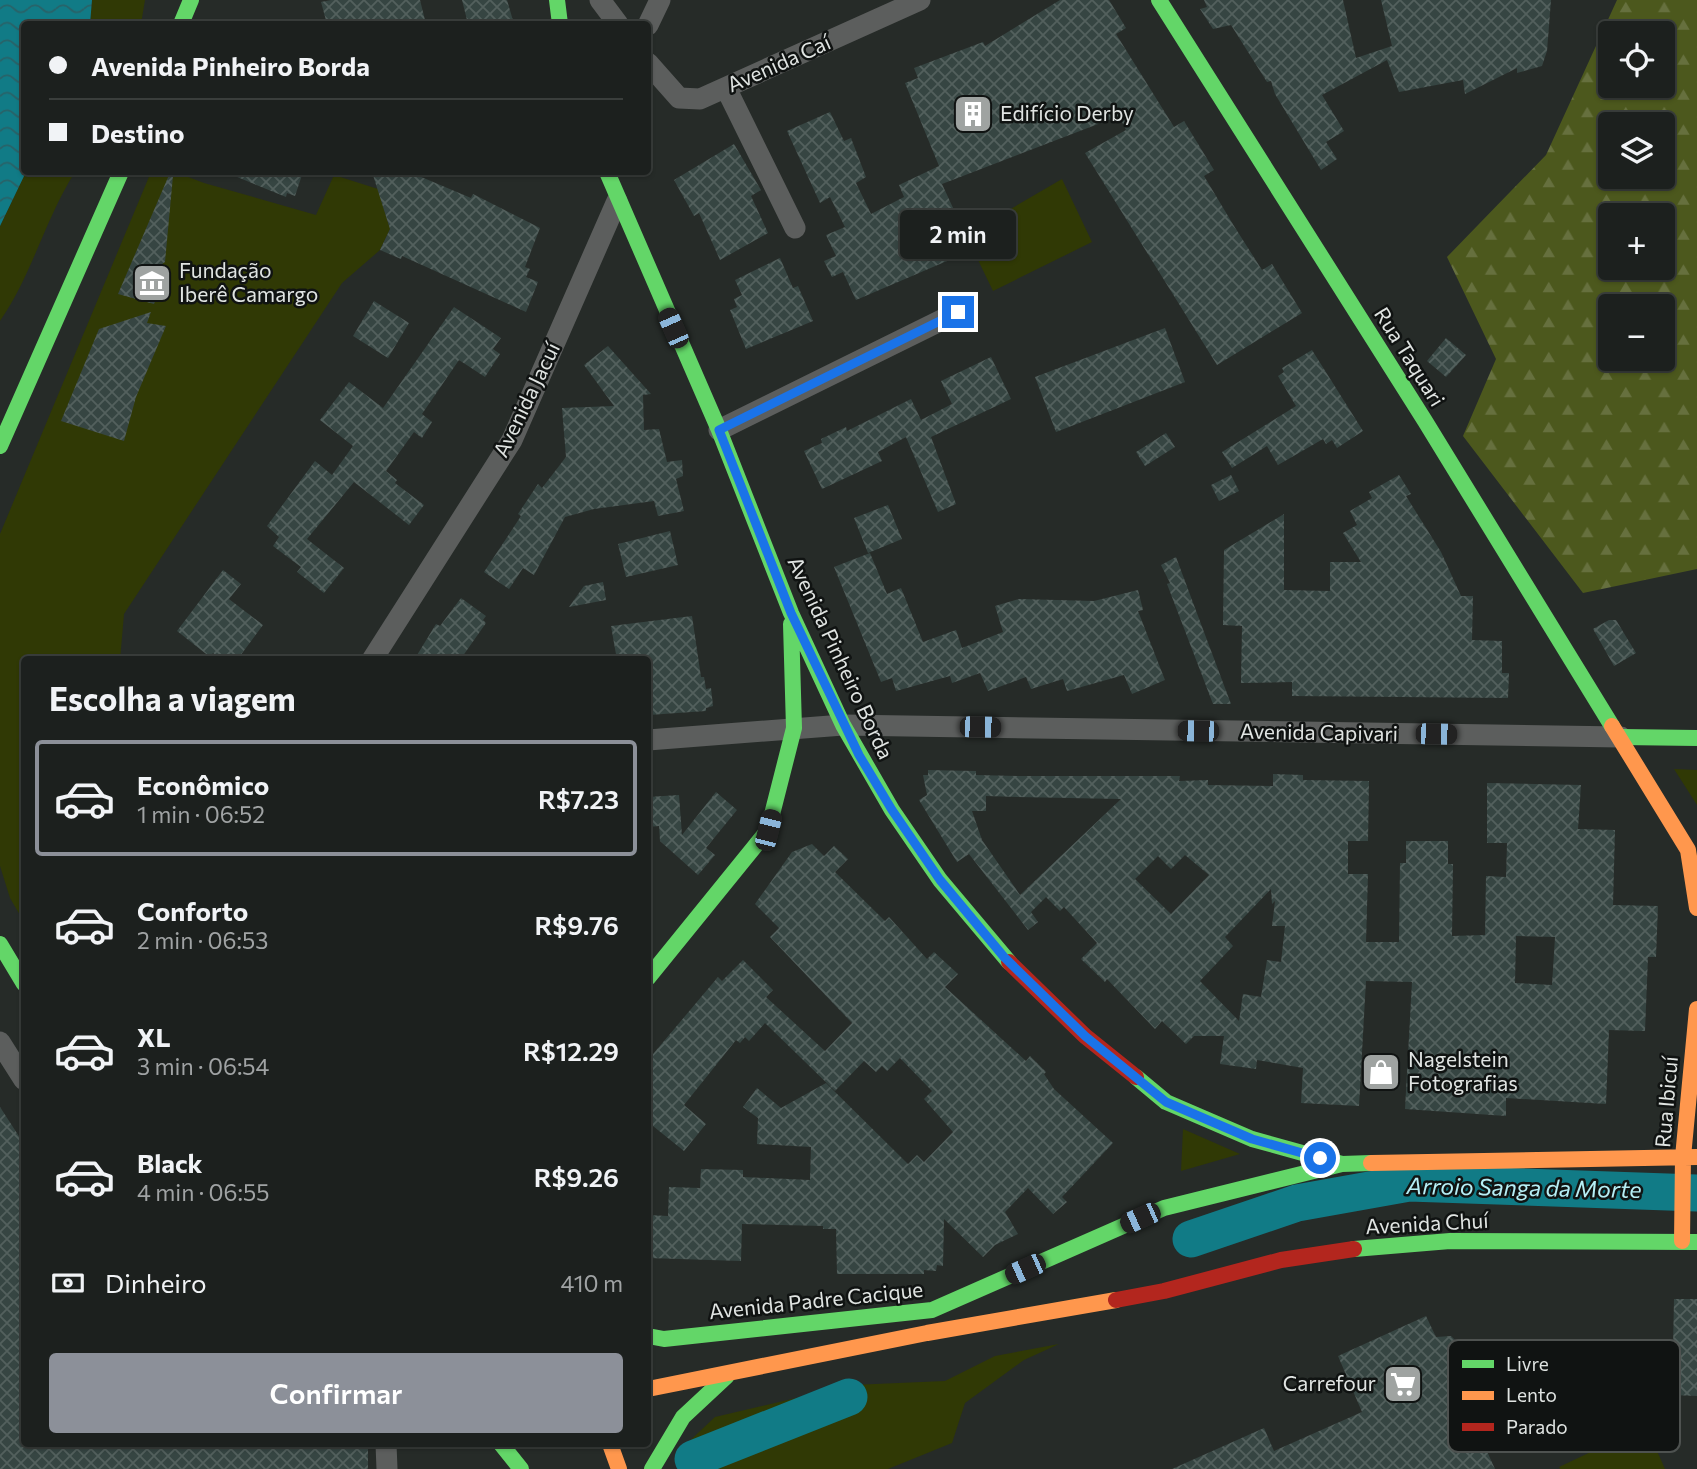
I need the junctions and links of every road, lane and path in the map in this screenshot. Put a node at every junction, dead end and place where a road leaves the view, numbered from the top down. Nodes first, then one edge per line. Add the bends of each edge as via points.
1 (191, 0) edge
2 (557, 0) edge
3 (600, 0) edge
4 (660, 0) edge
5 (920, 0) edge
6 (1160, 0) edge
7 (182, 21) edge
8 (560, 21) edge
9 (616, 21) edge
10 (650, 21) edge
11 (651, 66) edge
12 (726, 88) junction
13 (120, 175) edge
14 (608, 175) edge
15 (617, 201) junction
16 (795, 228) dead end
17 (958, 312) dead end
18 (719, 430) junction
19 (0, 446) edge
20 (791, 613) junction
21 (375, 656) edge
22 (843, 724) junction
23 (794, 728) junction
24 (1620, 737) junction
25 (1697, 738) edge
26 (651, 740) edge
27 (1697, 908) edge
28 (0, 944) edge
29 (651, 974) edge
30 (21, 979) edge
31 (1697, 1009) edge
32 (0, 1042) edge
33 (21, 1075) edge
34 (1690, 1157) edge
35 (1342, 1164) junction
36 (1689, 1242) edge
37 (1164, 1291) joint
38 (651, 1337) edge
39 (730, 1373) junction
40 (651, 1388) edge
41 (386, 1447) edge
42 (503, 1447) edge
43 (611, 1447) edge
44 (387, 1469) edge
45 (521, 1469) edge
46 (619, 1469) edge
47 (652, 1469) edge

1 - 7 main road
2 - 8 main road
3 - 9 street
4 - 10 street
5 - 12 street, Avenida Caí
6 - 24 main road, Rua Taquari
11 - 12 street, Avenida Caí via 679,97 700,99
12 - 16 street
13 - 19 main road
14 - 15 main road, Avenida Pinheiro Borda
15 - 18 main road, Avenida Pinheiro Borda
15 - 21 street, Avenida Jacuí via 512,440
17 - 18 street
18 - 20 main road, Avenida Pinheiro Borda
20 - 22 main road, Avenida Pinheiro Borda
20 - 23 main road
22 - 23 street, Avenida Capivari
22 - 24 street, Avenida Capivari
22 - 35 main road, Avenida Pinheiro Borda via 892,810 940,880 1004,957 1085,1036 1166,1102 1252,1139
23 - 26 street, Avenida Capivari
23 - 29 main road via 768,830
24 - 25 main road, Avenida Capivari
24 - 27 main road via 1688,850
28 - 30 main road
31 - 34 main road, Rua Ibicuí
32 - 33 street
34 - 35 main road
34 - 36 main road, Rua Ibicuí via 1682,1207
35 - 38 main road, Avenida Padre Cacique via 1164,1208 932,1310 664,1339
36 - 37 main road, Avenida Chuí via 1450,1241 1365,1247 1281,1261
37 - 39 main road, Avenida Padre Cacique
39 - 40 main road, Avenida Padre Cacique
39 - 47 main road via 689,1408 665,1439
41 - 44 street
42 - 45 main road
43 - 46 main road

